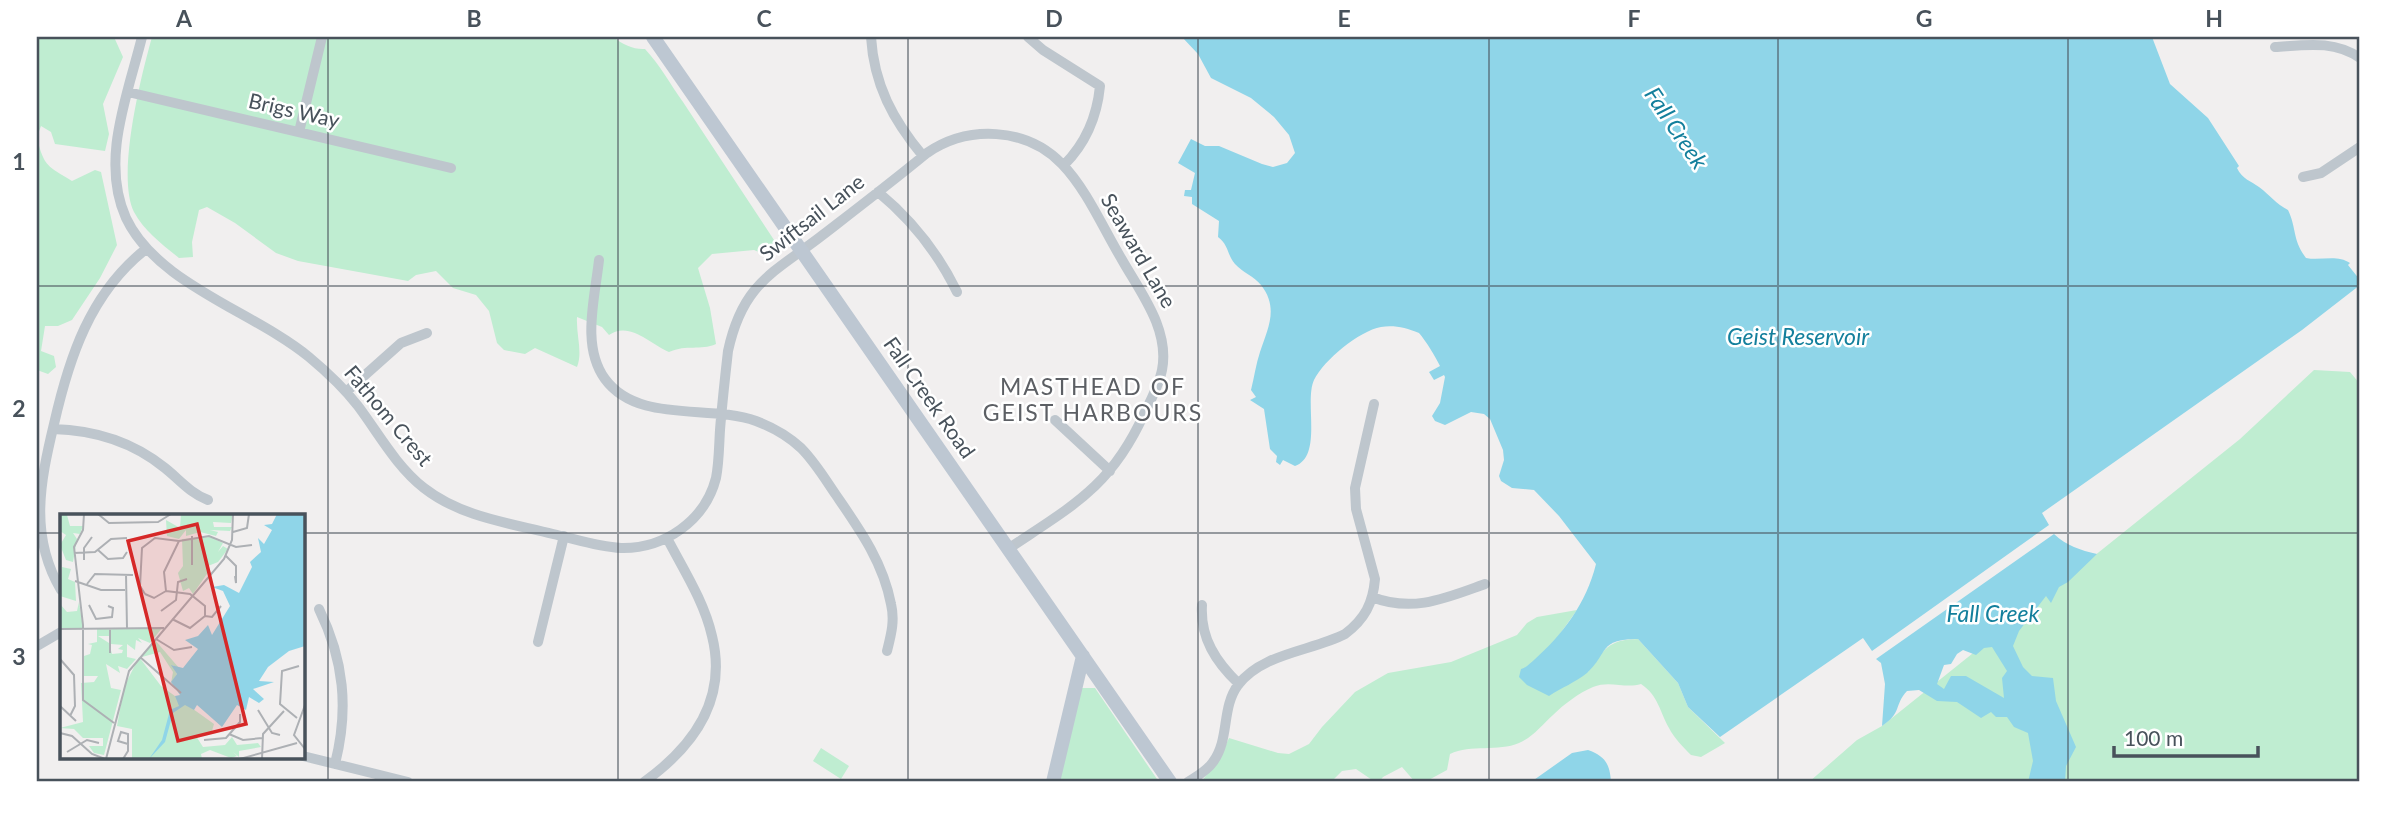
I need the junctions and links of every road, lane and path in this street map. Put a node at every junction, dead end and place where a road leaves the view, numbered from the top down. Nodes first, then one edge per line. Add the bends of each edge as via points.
1 (142, 37) edge
2 (322, 37) edge
3 (653, 37) edge
4 (871, 37) edge
5 (1028, 37) edge
6 (2275, 47) dead end
7 (2360, 58) edge
8 (128, 92) junction
9 (299, 132) junction
10 (2360, 148) edge
11 (923, 156) junction
12 (1064, 165) junction
13 (451, 168) dead end
14 (2303, 177) dead end
15 (878, 191) junction
16 (146, 249) junction
17 (801, 250) junction
18 (598, 260) dead end
19 (957, 292) dead end
20 (427, 333) dead end
21 (346, 392) junction
22 (1374, 404) dead end
23 (722, 413) junction
24 (1055, 420) dead end
25 (53, 429) junction
26 (1110, 471) junction
27 (208, 500) dead end
28 (564, 536) junction
29 (667, 538) junction
30 (1008, 549) junction
31 (1485, 584) dead end
32 (60, 588) edge
33 (1373, 597) junction
34 (1202, 604) dead end
35 (319, 609) dead end
36 (60, 633) edge
37 (538, 642) dead end
38 (37, 646) edge
39 (887, 651) dead end
40 (1083, 656) junction
41 (1239, 684) junction
42 (304, 756) edge
43 (335, 764) junction
44 (408, 782) edge
45 (644, 782) edge
46 (1053, 782) edge
47 (1170, 782) edge
48 (1188, 782) edge

1 - 8 street, Fathom Crest
2 - 9 street
3 - 17 main road, Fall Creek Road
4 - 11 street via 885,99
5 - 12 street via 1100,86 1088,133
6 - 7 street via 2324,44
8 - 9 street, Brigs Way
8 - 16 street, Fathom Crest via 117,137 117,189 127,219
9 - 13 street, Brigs Way
10 - 14 street via 2321,173
11 - 12 street, Swiftsail Lane via 962,136 997,134 1031,142
11 - 15 street, Swiftsail Lane
12 - 26 street, Seaward Lane via 1152,312 1163,346 1159,381 1127,449
15 - 17 street, Swiftsail Lane
15 - 19 street via 925,239
16 - 21 street, Fathom Crest via 170,271 298,348
16 - 25 street via 111,285 84,327 65,377
17 - 23 street, Swiftsail Lane via 770,274 740,313 728,351
17 - 30 main road, Fall Creek Road
18 - 23 street via 592,349 610,384 643,405
20 - 21 street via 401,343
21 - 28 street, Fathom Crest via 401,467 438,498 479,516
22 - 33 street via 1355,488 1356,509 1374,567
23 - 29 street, Swiftsail Lane via 716,476 708,497 686,526
23 - 39 street via 777,430 801,449 870,544 892,605
24 - 26 street
25 - 27 street via 97,434 135,448 192,493
25 - 32 street via 39,519 46,558
26 - 30 street, Seaward Lane via 1082,499
28 - 29 street, Fathom Crest via 622,548
28 - 37 street
29 - 45 street via 708,624 714,645 714,676 708,706 695,734
30 - 40 main road, Fall Creek Road
31 - 33 street via 1421,605
33 - 41 street via 1365,614 1345,634 1259,667
34 - 41 street via 1208,643
35 - 43 street via 335,645 342,679 343,718
36 - 38 street
40 - 46 main road
40 - 47 main road, Fall Creek Road
41 - 48 street via 1230,700 1217,755
42 - 43 street
43 - 44 street

